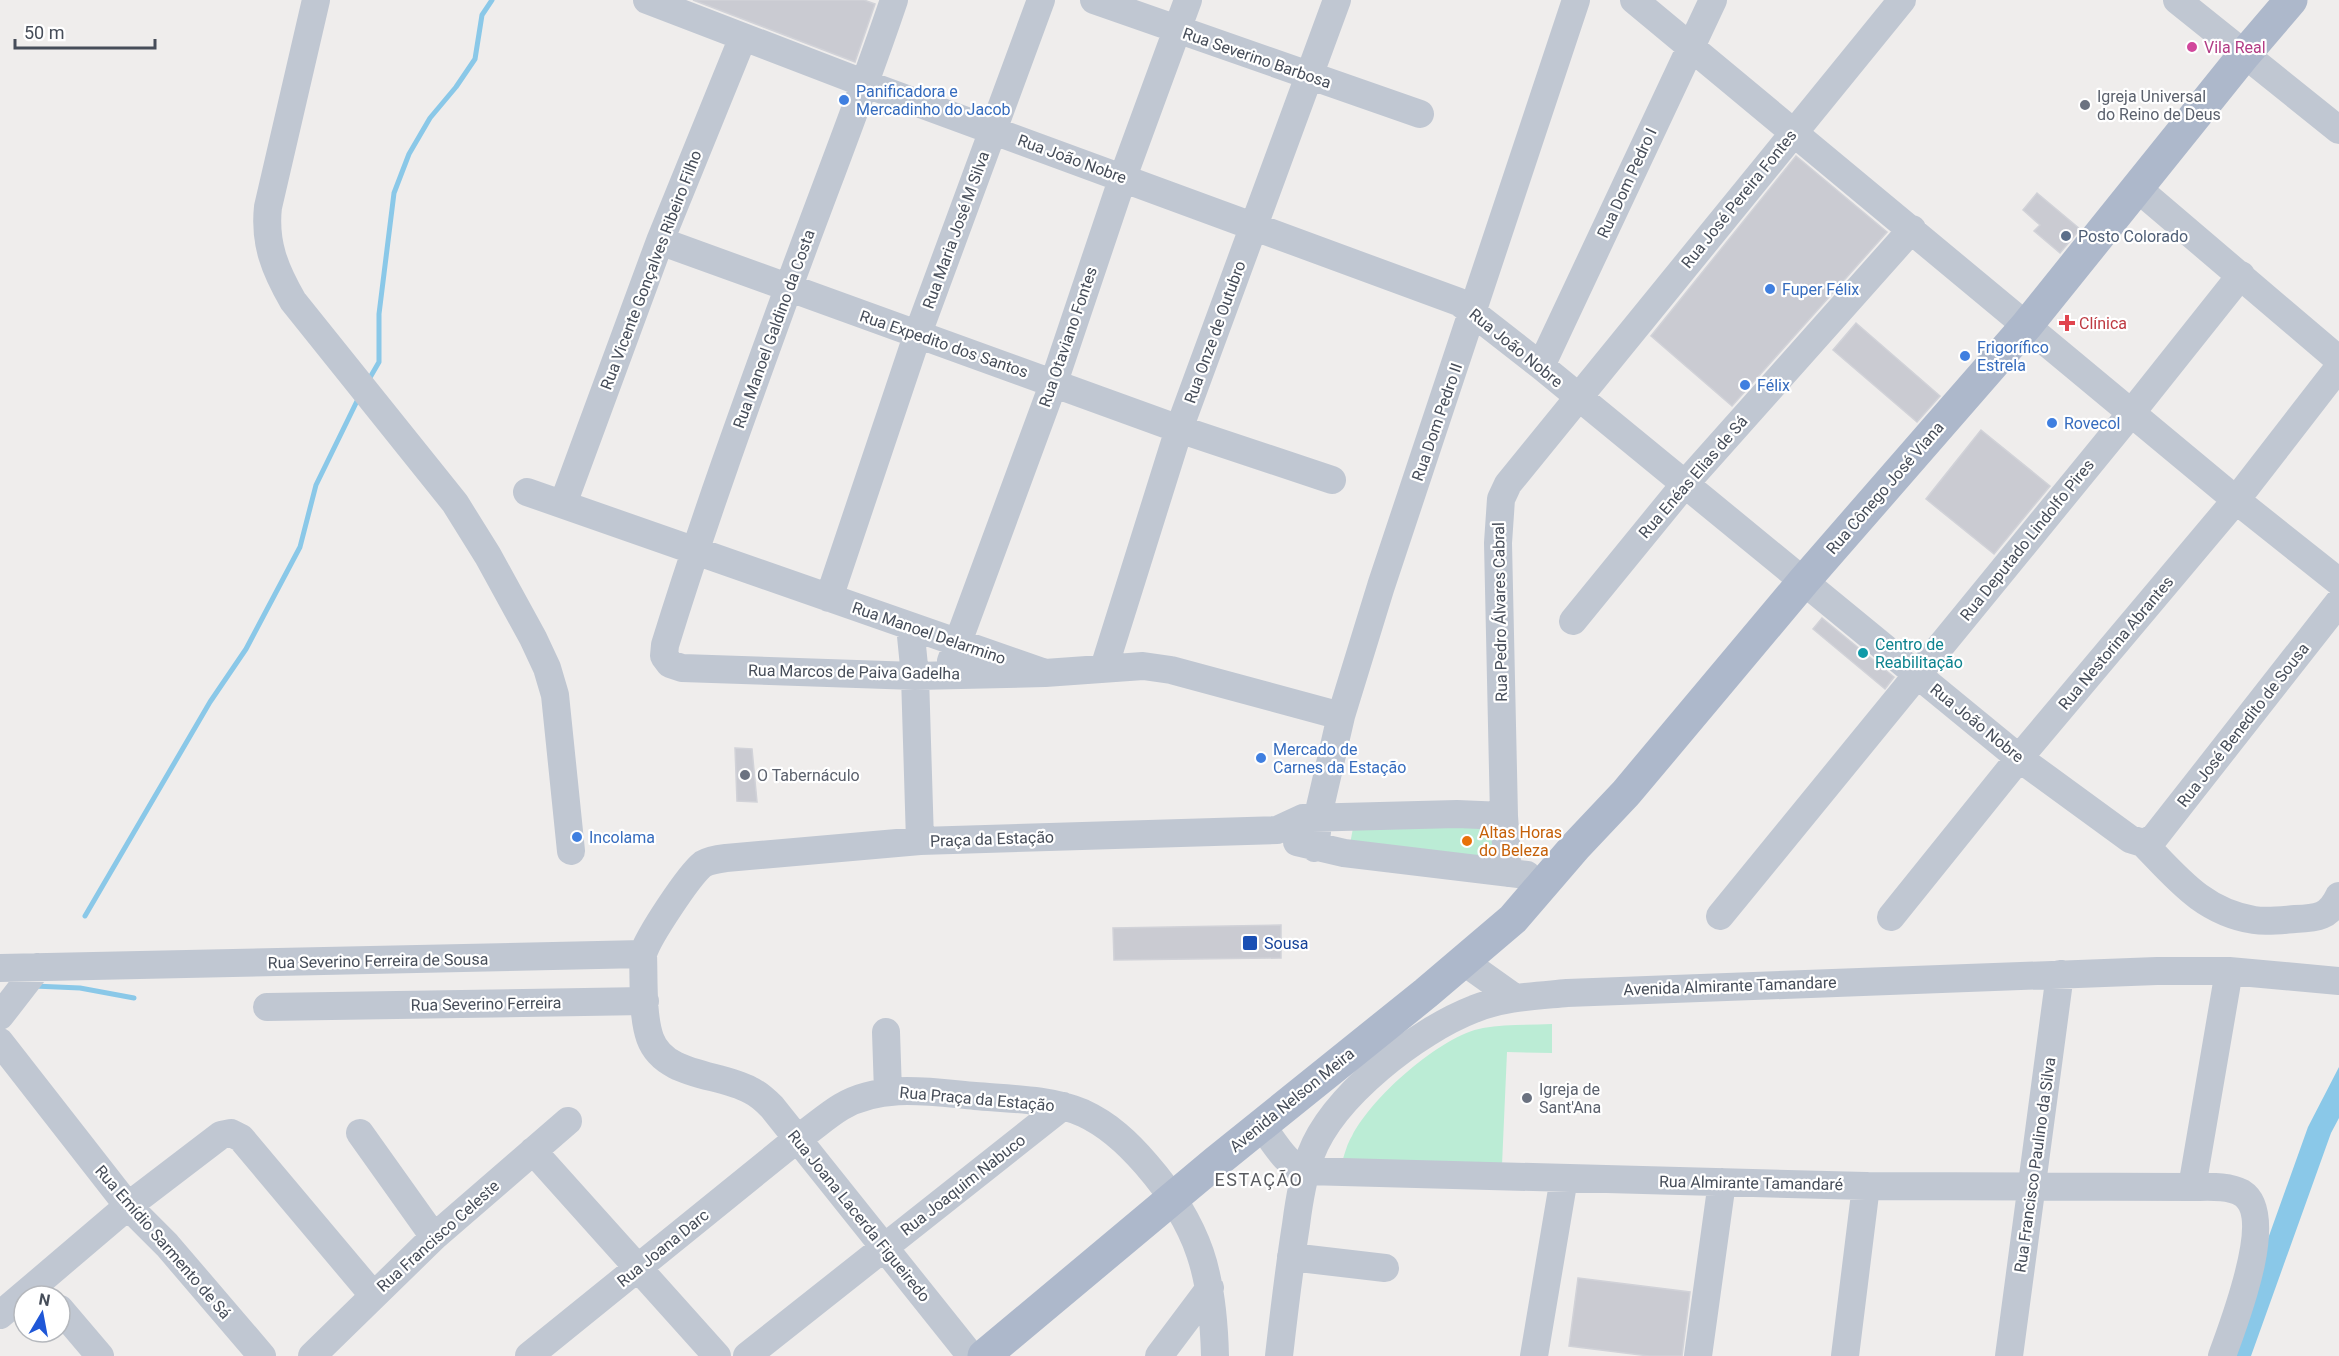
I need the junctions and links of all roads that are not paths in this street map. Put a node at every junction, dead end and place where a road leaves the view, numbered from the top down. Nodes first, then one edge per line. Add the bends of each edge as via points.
1 (316, 0) edge
2 (647, 0) edge
3 (894, 0) edge
4 (1041, 0) edge
5 (1094, 0) edge
6 (1188, 0) edge
7 (1337, 0) edge
8 (1559, 0) edge
9 (1576, 0) edge
10 (1635, 0) edge
11 (1713, 0) edge
12 (1902, 0) edge
13 (2176, 0) edge
14 (2291, 0) edge
15 (1177, 30) junction
16 (743, 37) junction
17 (1691, 48) junction
18 (2244, 55) junction
19 (1309, 77) junction
20 (866, 84) junction
21 (1420, 114) dead end
22 (992, 130) junction
23 (2339, 130) edge
24 (1793, 133) junction
25 (1123, 177) junction
26 (2137, 189) junction
27 (1255, 225) junction
28 (1912, 229) junction
29 (660, 241) junction
30 (2241, 275) junction
31 (788, 289) junction
32 (1466, 307) junction
33 (2027, 325) junction
34 (917, 336) junction
35 (2339, 360) edge
36 (1540, 366) junction
37 (2339, 367) edge
38 (1054, 382) junction
39 (1577, 398) junction
40 (2132, 412) junction
41 (1179, 429) junction
42 (1332, 480) dead end
43 (1684, 485) junction
44 (527, 492) dead end
45 (2236, 500) junction
46 (563, 504) junction
47 (695, 549) junction
48 (1803, 582) junction
49 (2339, 582) edge
50 (829, 598) junction
51 (2339, 602) edge
52 (1573, 621) dead end
53 (910, 626) junction
54 (957, 644) junction
55 (666, 660) joint
56 (1104, 668) junction
57 (1045, 673) junction
58 (947, 674) junction
59 (1917, 674) junction
60 (915, 676) junction
61 (1334, 714) junction
62 (2019, 758) junction
63 (1504, 816) junction
64 (1303, 832) junction
65 (920, 841) junction
66 (2143, 843) junction
67 (572, 851) dead end
68 (1508, 873) junction
69 (1548, 878) junction
70 (2336, 903) edge
71 (1720, 916) dead end
72 (1891, 917) dead end
73 (643, 954) junction
74 (1464, 961) junction
75 (38, 967) junction
76 (0, 968) edge
77 (2229, 971) junction
78 (2060, 974) junction
79 (2339, 981) edge
80 (1515, 998) junction
81 (645, 1001) junction
82 (267, 1007) dead end
83 (0, 1016) edge
84 (886, 1032) dead end
85 (0, 1042) edge
86 (888, 1092) junction
87 (1063, 1106) junction
88 (568, 1121) dead end
89 (1261, 1125) junction
90 (360, 1134) dead end
91 (797, 1139) junction
92 (533, 1151) junction
93 (1306, 1171) junction
94 (1564, 1178) junction
95 (1722, 1182) junction
96 (1866, 1186) junction
97 (2033, 1187) junction
98 (2192, 1187) junction
99 (1174, 1199) junction
100 (128, 1206) junction
101 (434, 1236) junction
102 (885, 1247) junction
103 (1291, 1257) junction
104 (638, 1268) junction
105 (1385, 1268) dead end
106 (49, 1284) edge
107 (1210, 1288) junction
108 (373, 1295) junction
109 (72, 1322) edge
110 (100, 1356) edge
111 (262, 1356) edge
112 (312, 1356) edge
113 (529, 1356) edge
114 (717, 1356) edge
115 (747, 1356) edge
116 (971, 1356) edge
117 (984, 1356) edge
118 (1159, 1356) edge
119 (1215, 1356) edge
120 (1279, 1356) edge
121 (1534, 1356) edge
122 (1698, 1356) edge
123 (1845, 1356) edge
124 (2009, 1356) edge
125 (2222, 1356) edge

1 - 67 street via 268,207 266,226 271,255 293,301 455,502 533,638 555,695
2 - 16 street, Rua João Nobre
3 - 20 street, Rua Manoel Galdino da Costa
4 - 22 street, Rua Maria José M Silva
5 - 15 street, Rua Severino Barbosa
6 - 15 street, Rua Otaviano Fontes
7 - 19 street, Rua Onze de Outubro
8 - 32 street, Rua Dom Pedro II
9 - 32 street, Rua Dom Pedro II
10 - 17 street
11 - 17 street, Rua Dom Pedro I
12 - 24 street, Rua José Pereira Fontes
13 - 18 street
14 - 18 main road, Rua Cônego José Viana
15 - 19 street, Rua Severino Barbosa
15 - 25 street, Rua Otaviano Fontes
16 - 20 street, Rua João Nobre
16 - 29 street, Rua Vicente Gonçalves Ribeiro Filho
17 - 24 street
17 - 36 street, Rua Dom Pedro I
18 - 23 street
18 - 26 main road, Rua Cônego José Viana
19 - 21 street, Rua Severino Barbosa
19 - 27 street, Rua Onze de Outubro
20 - 22 street, Rua João Nobre
20 - 31 street, Rua Manoel Galdino da Costa
22 - 25 street, Rua João Nobre
22 - 34 street, Rua Maria José M Silva
24 - 28 street
24 - 39 street, Rua José Pereira Fontes
25 - 27 street, Rua João Nobre
25 - 38 street, Rua Otaviano Fontes
26 - 30 street
26 - 33 main road, Rua Cônego José Viana
27 - 32 street, Rua João Nobre
27 - 41 street, Rua Onze de Outubro
28 - 33 street
28 - 43 street, Rua Enéas Elias de Sá
29 - 31 street, Rua Expedito dos Santos
29 - 46 street, Rua Vicente Gonçalves Ribeiro Filho
30 - 35 street
30 - 40 street, Rua Deputado Lindolfo Pires
31 - 34 street, Rua Expedito dos Santos
31 - 47 street, Rua Manoel Galdino da Costa
32 - 36 street, Rua João Nobre
32 - 61 street, Rua Dom Pedro II via 1409,482 1381,586
33 - 40 street
33 - 48 main road, Rua Cônego José Viana
34 - 38 street, Rua Expedito dos Santos
34 - 50 street, Rua Maria José M Silva
36 - 39 street, Rua João Nobre
37 - 45 street, Rua Nestorina Abrantes
38 - 41 street, Rua Expedito dos Santos
38 - 54 street, Rua Otaviano Fontes
39 - 43 street, Rua João Nobre
39 - 63 street, Rua Pedro Álvares Cabral via 1508,484 1501,499 1498,543
40 - 45 street
40 - 59 street, Rua Deputado Lindolfo Pires
41 - 42 street, Rua Expedito dos Santos
41 - 56 street, Rua Onze de Outubro
43 - 48 street, Rua João Nobre
43 - 52 street, Rua Enéas Elias de Sá
44 - 46 street, Rua Manoel Delarmino
45 - 49 street
45 - 62 street, Rua Nestorina Abrantes
46 - 47 street, Rua Manoel Delarmino
47 - 50 street, Rua Manoel Delarmino
47 - 55 street, Rua Manoel Galdino da Costa via 665,645
48 - 59 street, Rua João Nobre
48 - 69 main road, Rua Cônego José Viana via 1626,793
50 - 53 street, Rua Manoel Delarmino
51 - 66 street, Rua José Benedito de Sousa via 2154,838
53 - 54 street, Rua Manoel Delarmino
53 - 60 street
54 - 57 street, Rua Manoel Delarmino
54 - 58 street, Rua Otaviano Fontes
55 - 60 street, Rua Marcos de Paiva Gadelha via 682,668
56 - 57 street, Rua Manoel Delarmino
56 - 61 street, Rua Manoel Delarmino via 1143,666 1171,670
57 - 58 street, Rua Marcos de Paiva Gadelha
58 - 60 street, Rua Marcos de Paiva Gadelha
59 - 62 street, Rua João Nobre
59 - 71 street, Rua Deputado Lindolfo Pires
60 - 65 street
61 - 64 street, Rua Dom Pedro II
62 - 66 street, Rua João Nobre via 2130,839
62 - 72 street, Rua Nestorina Abrantes
63 - 64 street via 1457,814
63 - 68 street, Rua Pedro Álvares Cabral
64 - 65 street, Praça da Estação
64 - 68 street
65 - 73 street, Praça da Estação via 707,862 697,870 660,923
66 - 70 street, Rua João Nobre via 2190,892 2222,912 2255,921 2319,917
68 - 69 street
69 - 74 main road, Rua Cônego José Viana via 1513,919
73 - 75 street, Rua Severino Ferreira de Sousa
73 - 81 street
74 - 80 street
74 - 89 main road, Avenida Nelson Meira
75 - 76 street, Rua Severino Ferreira de Sousa
75 - 83 street
77 - 78 street, Avenida Almirante Tamandare
77 - 79 street, Avenida Almirante Tamandare
77 - 98 street
78 - 80 street, Avenida Almirante Tamandare via 1579,992
78 - 97 street, Rua Francisco Paulino da Silva
80 - 93 street, Avenida Almirante Tamandare via 1466,1012 1406,1047 1366,1081 1329,1122
81 - 82 street, Rua Severino Ferreira
81 - 91 street, Rua Joana Lacerda Figueiredo via 650,1037 663,1057 751,1090 772,1107
84 - 86 street
85 - 100 street, Rua Emídio Sarmento de Sá
86 - 87 street, Rua Praça da Estação via 949,1093
86 - 91 street, Rua Praça da Estação via 840,1107
87 - 99 street via 1099,1121 1119,1136
87 - 102 street, Rua Joaquim Nabuco
88 - 92 street, Rua Francisco Celeste
89 - 93 street via 1291,1163
89 - 99 main road, Avenida Nelson Meira
90 - 101 street
91 - 102 street, Rua Joana Lacerda Figueiredo
91 - 104 street, Rua Joana Darc
92 - 101 street, Rua Francisco Celeste
92 - 104 street
93 - 94 street, Rua Almirante Tamandaré
93 - 103 street, Avenida Almirante Tamandare
94 - 95 street, Rua Almirante Tamandaré
94 - 121 street
95 - 96 street, Rua Almirante Tamandaré
95 - 122 street
96 - 97 street, Rua Almirante Tamandaré
96 - 123 street
97 - 98 street, Rua Almirante Tamandaré
97 - 124 street, Rua Francisco Paulino da Silva
98 - 125 street, Rua Almirante Tamandaré via 2235,1190 2250,1200 2253,1210 2255,1230 2249,1269
99 - 107 street via 1197,1240
99 - 117 main road, Avenida Nelson Meira
100 - 106 street
100 - 108 street via 221,1135 231,1133 241,1138
100 - 111 street, Rua Emídio Sarmento de Sá
101 - 108 street, Rua Francisco Celeste
102 - 115 street, Rua Joaquim Nabuco
102 - 116 street, Rua Joana Lacerda Figueiredo
103 - 105 street
103 - 120 street, Avenida Almirante Tamandare
104 - 113 street, Rua Joana Darc
104 - 114 street
107 - 118 street
107 - 119 street
108 - 112 street, Rua Francisco Celeste
109 - 110 street

